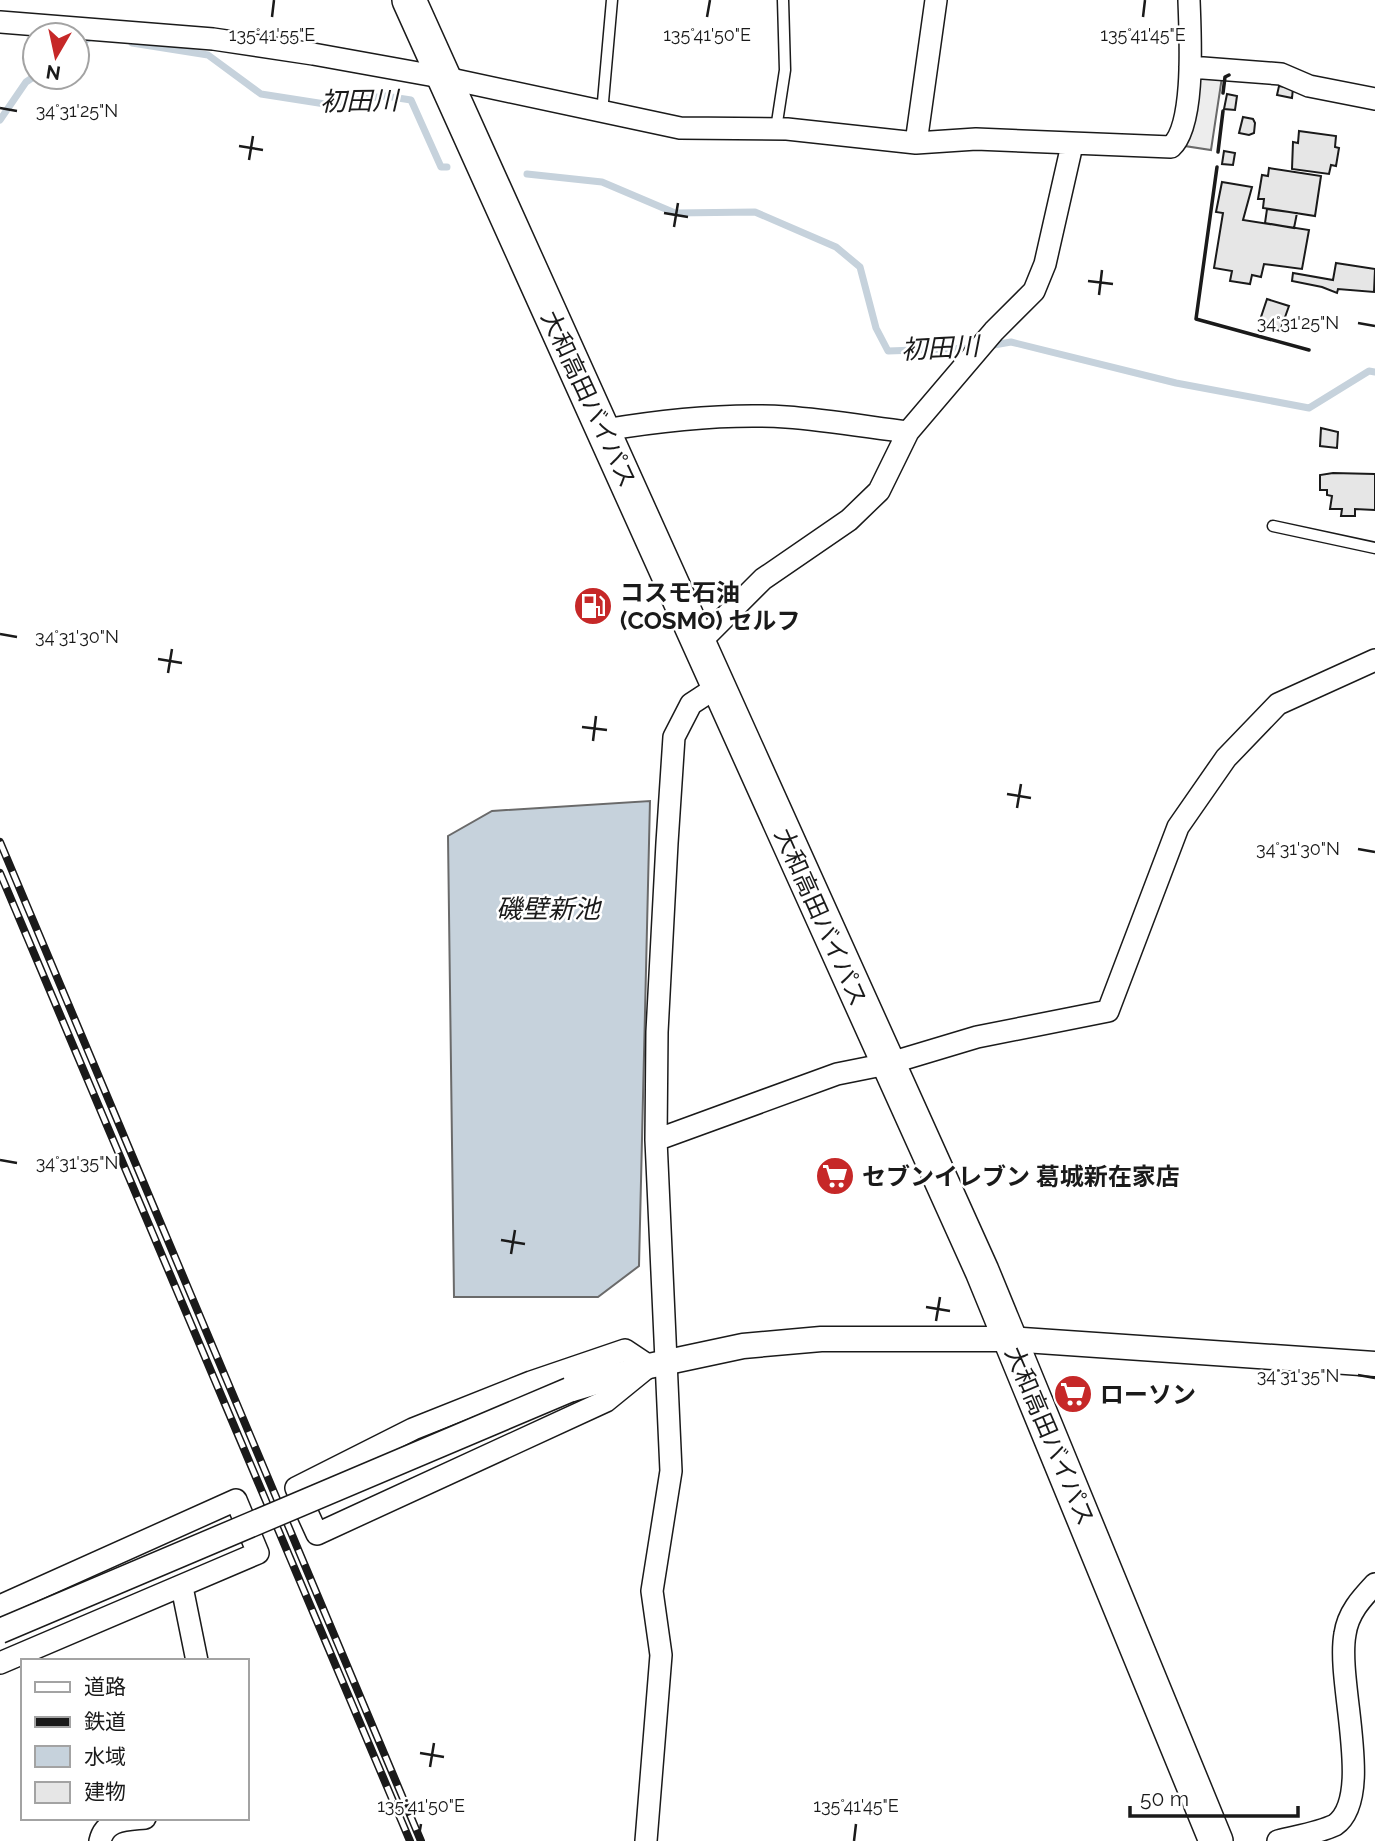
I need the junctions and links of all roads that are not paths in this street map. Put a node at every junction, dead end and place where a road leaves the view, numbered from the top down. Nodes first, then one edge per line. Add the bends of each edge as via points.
1 (410, 0) edge
2 (612, 0) edge
3 (783, 0) edge
4 (936, 0) edge
5 (1189, 0) edge
6 (0, 23) edge
7 (1190, 67) junction
8 (446, 78) junction
9 (1375, 99) edge
10 (602, 113) junction
11 (776, 129) junction
12 (916, 144) junction
13 (1072, 145) junction
14 (604, 430) junction
15 (908, 432) junction
16 (1273, 526) dead end
17 (1375, 548) edge
18 (699, 642) junction
19 (1375, 660) edge
20 (717, 687) junction
21 (887, 1064) junction
22 (656, 1140) junction
23 (1009, 1339) junction
24 (1375, 1364) edge
25 (657, 1365) junction
26 (1375, 1584) edge
27 (182, 1587) junction
28 (0, 1606) edge
29 (0, 1631) edge
30 (197, 1659) edge
31 (0, 1663) edge
32 (125, 1820) edge
33 (100, 1841) edge
34 (646, 1841) edge
35 (1216, 1841) edge
36 (1278, 1841) edge

1 - 8 highway, 大和高田バイパス
2 - 10 lane
3 - 11 lane via 785,70
4 - 12 street
5 - 7 street
6 - 8 street via 213,39
7 - 9 street via 1281,74 1309,86
7 - 13 street via 1182,128 1171,147
8 - 10 street
8 - 14 highway, 大和高田バイパス
10 - 11 street via 680,128
11 - 12 street
12 - 13 street via 976,139
13 - 15 street via 1045,264 1034,291
14 - 15 street via 669,419 743,416
14 - 18 highway, 大和高田バイパス
15 - 18 street via 879,491 849,520 763,579
16 - 17 lane
18 - 20 highway, 大和高田バイパス
19 - 21 street via 1278,704 1226,758 1178,827 1108,1011 977,1037
20 - 21 highway, 大和高田バイパス
20 - 22 street via 691,704 674,737 657,1032
21 - 22 street via 837,1074
21 - 23 highway, 大和高田バイパス
22 - 25 street
23 - 24 street
23 - 25 street via 821,1339 743,1346
23 - 35 highway, 大和高田バイパス
25 - 25 street via 606,1401 317,1534 296,1488 413,1429 531,1382 625,1350
25 - 29 street, bridge via 569,1390
25 - 34 street via 671,1471 652,1591 661,1655
26 - 36 street via 1355,1605 1345,1634 1365,1766 1363,1790 1353,1811 1337,1825
27 - 28 street via 258,1553 236,1500
27 - 30 street
27 - 31 street
32 - 33 street via 115,1821 102,1832

